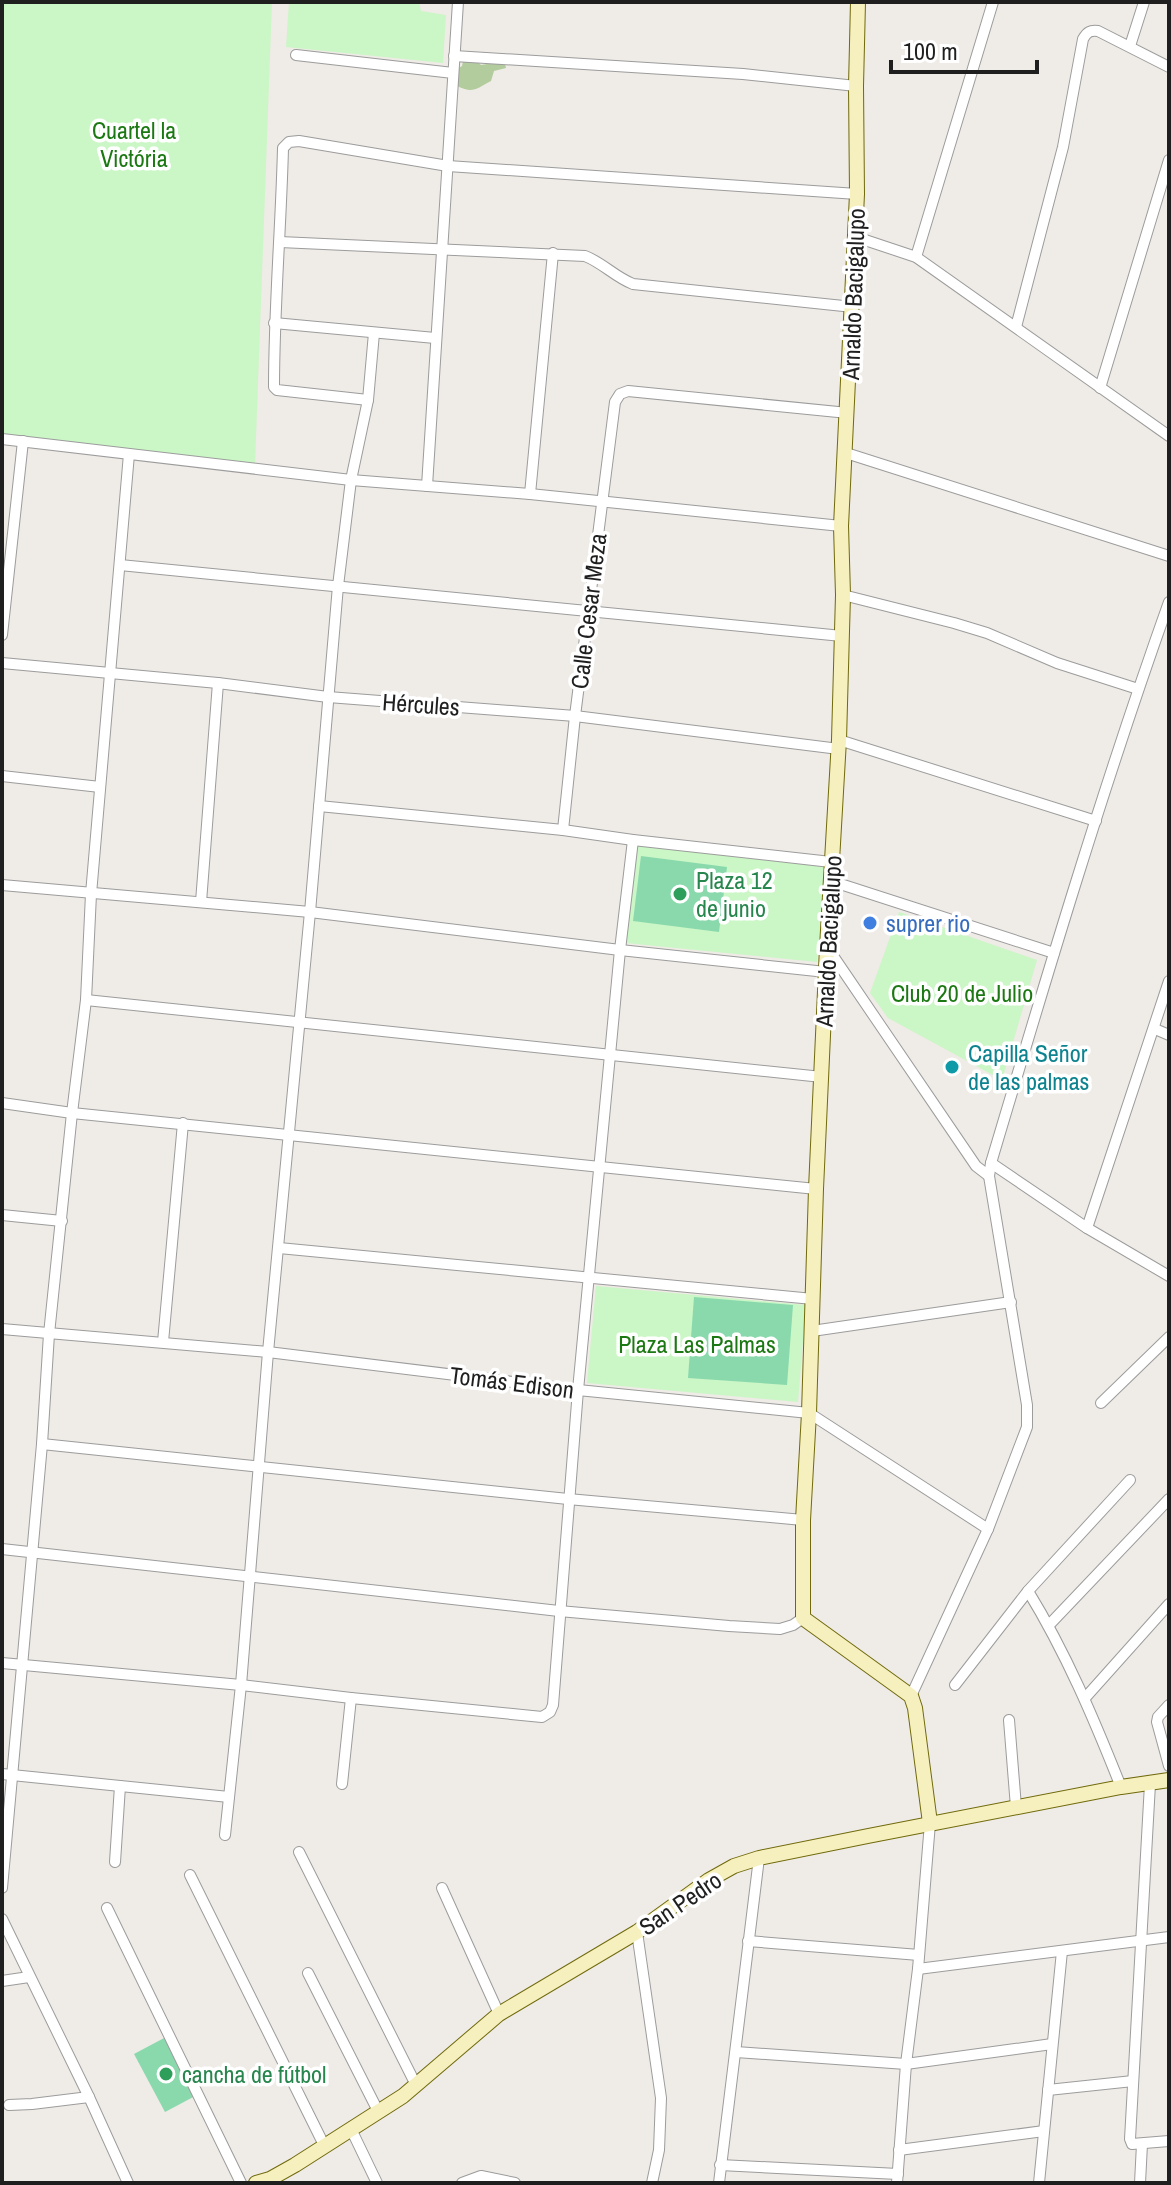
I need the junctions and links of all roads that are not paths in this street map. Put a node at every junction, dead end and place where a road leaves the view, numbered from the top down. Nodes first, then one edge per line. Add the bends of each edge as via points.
1 (458, 2) edge
2 (858, 2) edge
3 (993, 2) edge
4 (1144, 2) edge
5 (1130, 46) junction
6 (296, 55) dead end
7 (454, 56) junction
8 (1169, 67) edge
9 (453, 73) junction
10 (856, 86) junction
11 (1169, 160) edge
12 (448, 166) junction
13 (857, 194) junction
14 (856, 237) junction
15 (280, 242) junction
16 (443, 248) junction
17 (553, 253) junction
18 (916, 257) junction
19 (853, 307) junction
20 (274, 323) junction
21 (1016, 327) junction
22 (374, 333) junction
23 (435, 338) junction
24 (1100, 388) junction
25 (368, 400) junction
26 (848, 413) junction
27 (1169, 436) edge
28 (2, 439) edge
29 (23, 441) junction
30 (846, 453) junction
31 (129, 454) junction
32 (351, 480) junction
33 (427, 486) junction
34 (530, 494) junction
35 (603, 502) junction
36 (841, 526) junction
37 (1169, 556) edge
38 (120, 565) junction
39 (338, 586) junction
40 (843, 595) junction
41 (1169, 602) edge
42 (589, 611) junction
43 (2, 635) edge
44 (842, 636) junction
45 (2, 663) edge
46 (110, 672) junction
47 (218, 683) junction
48 (1138, 689) junction
49 (328, 697) junction
50 (575, 716) junction
51 (839, 745) junction
52 (2, 776) edge
53 (100, 787) junction
54 (319, 806) junction
55 (1096, 821) junction
56 (563, 830) junction
57 (633, 840) junction
58 (831, 862) junction
59 (831, 881) junction
60 (2, 885) edge
61 (91, 894) junction
62 (201, 902) junction
63 (310, 912) junction
64 (827, 947) junction
65 (620, 950) junction
66 (1054, 953) junction
67 (826, 972) junction
68 (1169, 981) edge
69 (86, 1000) junction
70 (299, 1022) junction
71 (1155, 1029) junction
72 (1169, 1035) edge
73 (610, 1056) junction
74 (822, 1077) junction
75 (2, 1103) edge
76 (72, 1113) junction
77 (183, 1123) junction
78 (288, 1134) junction
79 (991, 1163) junction
80 (599, 1167) junction
81 (989, 1176) junction
82 (816, 1189) junction
83 (2, 1215) edge
84 (62, 1221) junction
85 (1087, 1228) junction
86 (279, 1248) junction
87 (1168, 1272) edge
88 (589, 1278) junction
89 (813, 1299) junction
90 (1011, 1302) junction
91 (2, 1329) edge
92 (812, 1331) junction
93 (49, 1334) junction
94 (1169, 1337) edge
95 (163, 1342) junction
96 (268, 1352) junction
97 (578, 1390) junction
98 (1101, 1403) dead end
99 (809, 1413) junction
100 (42, 1444) junction
101 (259, 1466) junction
102 (1130, 1480) dead end
103 (568, 1499) junction
104 (1169, 1499) edge
105 (803, 1520) junction
106 (988, 1529) junction
107 (2, 1549) edge
108 (31, 1552) junction
109 (249, 1577) junction
110 (1028, 1591) junction
111 (1169, 1604) edge
112 (559, 1611) junction
113 (803, 1618) junction
114 (1049, 1625) junction
115 (2, 1663) edge
116 (21, 1666) junction
117 (241, 1685) junction
118 (955, 1685) dead end
119 (911, 1696) junction
120 (351, 1698) junction
121 (1085, 1698) junction
122 (1169, 1705) edge
123 (1009, 1720) dead end
124 (1169, 1766) edge
125 (7, 1775) edge
126 (1169, 1780) edge
127 (342, 1784) dead end
128 (1150, 1784) junction
129 (120, 1786) junction
130 (1121, 1787) junction
131 (229, 1797) junction
132 (1016, 1807) junction
133 (930, 1823) junction
134 (225, 1835) dead end
135 (299, 1852) dead end
136 (759, 1858) junction
137 (115, 1862) dead end
138 (190, 1875) dead end
139 (2, 1888) edge
140 (442, 1888) dead end
141 (107, 1908) dead end
142 (2, 1919) edge
143 (637, 1932) junction
144 (1169, 1937) edge
145 (748, 1941) junction
146 (1140, 1942) junction
147 (1062, 1951) junction
148 (919, 1955) junction
149 (918, 1969) junction
150 (308, 1973) dead end
151 (29, 1977) junction
152 (2, 1981) edge
153 (499, 2014) junction
154 (1052, 2044) junction
155 (736, 2052) junction
156 (906, 2064) junction
157 (1133, 2081) junction
158 (416, 2085) junction
159 (1048, 2090) junction
160 (89, 2097) junction
161 (9, 2105) dead end
162 (378, 2111) junction
163 (351, 2129) junction
164 (1044, 2131) junction
165 (1169, 2141) edge
166 (1142, 2144) junction
167 (325, 2147) junction
168 (899, 2150) junction
169 (720, 2165) junction
170 (898, 2179) edge
171 (128, 2183) edge
172 (241, 2183) edge
173 (256, 2183) edge
174 (377, 2183) edge
175 (462, 2183) edge
176 (515, 2183) edge
177 (652, 2183) edge
178 (719, 2183) edge
179 (1039, 2183) edge
180 (1140, 2183) edge

1 - 7 street
2 - 10 street, Arnaldo Bacigalupo
3 - 18 street
4 - 5 street
5 - 8 street
5 - 21 street via 1092,30 1083,39 1063,147
6 - 9 street
7 - 9 street
7 - 10 street
9 - 12 street
10 - 13 street, Arnaldo Bacigalupo
11 - 24 street
12 - 13 street
12 - 15 street via 289,142 283,148
12 - 16 street
13 - 14 street, Arnaldo Bacigalupo
14 - 18 street
14 - 19 street, Arnaldo Bacigalupo
15 - 16 street
15 - 20 street
16 - 17 street
16 - 23 street
17 - 19 street via 598,261 633,284
17 - 34 street
18 - 21 street
19 - 26 street, Arnaldo Bacigalupo
20 - 22 street
20 - 25 street via 275,389
21 - 24 street
22 - 23 street
22 - 25 street
23 - 33 street
24 - 27 street
25 - 32 street
26 - 30 street, Arnaldo Bacigalupo
26 - 35 street, Calle Cesar Meza via 628,391 615,402
28 - 29 street
29 - 31 street
29 - 43 street
30 - 36 street, Arnaldo Bacigalupo
30 - 37 street
31 - 32 street
31 - 38 street
32 - 33 street
32 - 39 street
33 - 34 street
34 - 35 street
35 - 36 street
35 - 42 street, Calle Cesar Meza
36 - 40 street, Arnaldo Bacigalupo
38 - 39 street
38 - 46 street
39 - 42 street
39 - 49 street
40 - 44 street, Arnaldo Bacigalupo
40 - 48 street via 976,630
41 - 48 street
42 - 44 street
42 - 50 street, Calle Cesar Meza
44 - 51 street, Arnaldo Bacigalupo
45 - 46 street, Hércules
46 - 47 street, Hércules
46 - 53 street
47 - 49 street, Hércules
47 - 62 street
48 - 55 street
49 - 50 street, Hércules
49 - 54 street
50 - 51 street, Hércules
50 - 56 street, Calle Cesar Meza
51 - 55 street, Hércules
51 - 58 street, Arnaldo Bacigalupo
52 - 53 street
53 - 61 street
54 - 56 street
54 - 63 street
55 - 66 street
56 - 57 street
57 - 58 street
57 - 65 street
58 - 59 street, Arnaldo Bacigalupo
59 - 64 street, Arnaldo Bacigalupo
59 - 66 street
60 - 61 street
61 - 62 street
61 - 69 street
62 - 63 street
63 - 65 street
63 - 70 street
64 - 67 street, Arnaldo Bacigalupo
64 - 81 street via 976,1166
65 - 67 street
65 - 73 street
66 - 79 street
67 - 74 street, Arnaldo Bacigalupo
68 - 71 street
69 - 70 street
69 - 76 street
70 - 73 street
70 - 78 street
71 - 72 street
71 - 85 street
73 - 74 street
73 - 80 street
74 - 82 street, Arnaldo Bacigalupo
75 - 76 street
76 - 77 street
76 - 84 street
77 - 78 street
77 - 95 street
78 - 80 street
78 - 86 street
79 - 81 street
79 - 85 street
80 - 82 street
80 - 88 street
81 - 90 street
82 - 89 street, Arnaldo Bacigalupo
83 - 84 street
84 - 93 street
85 - 87 street
86 - 88 street
86 - 96 street
88 - 89 street
88 - 97 street
89 - 92 street, Arnaldo Bacigalupo
90 - 92 street
90 - 106 street via 1027,1427
91 - 93 street, Tomás Edison
92 - 99 street, Arnaldo Bacigalupo
93 - 95 street, Tomás Edison
93 - 100 street
94 - 98 street
95 - 96 street, Tomás Edison
96 - 97 street, Tomás Edison
96 - 101 street
97 - 99 street, Tomás Edison
97 - 103 street
99 - 105 street, Arnaldo Bacigalupo
99 - 106 street, Tomás Edison
100 - 101 street
100 - 108 street
101 - 103 street
101 - 109 street
102 - 110 street
103 - 105 street
103 - 112 street
104 - 114 street
105 - 113 street, Arnaldo Bacigalupo
106 - 119 street
107 - 108 street
108 - 109 street
108 - 116 street
109 - 112 street
109 - 117 street
110 - 114 street
110 - 118 street
111 - 121 street
112 - 113 street via 780,1629
112 - 120 street via 553,1705 542,1717
113 - 119 street
114 - 121 street
115 - 116 street
116 - 117 street
116 - 125 street
117 - 120 street
117 - 131 street
119 - 133 street
120 - 127 street
121 - 130 street
122 - 124 street via 1157,1722
123 - 132 street
125 - 129 street
125 - 139 street
126 - 128 street, San Pedro
128 - 130 street, San Pedro
128 - 146 street
129 - 131 street
129 - 137 street
130 - 132 street, San Pedro
131 - 134 street
132 - 133 street, San Pedro
133 - 136 street, San Pedro
133 - 148 street
135 - 158 street
136 - 143 street, San Pedro via 709,1880
136 - 145 street
138 - 167 street
140 - 153 street
141 - 172 street
142 - 151 street
143 - 153 street, San Pedro
143 - 177 street via 661,2098
144 - 146 street
145 - 148 street
145 - 155 street
146 - 147 street
146 - 157 street
147 - 149 street
147 - 154 street
148 - 149 street
149 - 156 street
150 - 162 street
151 - 152 street
151 - 160 street
153 - 158 street, San Pedro
154 - 156 street
154 - 159 street
155 - 156 street
155 - 169 street
156 - 168 street
157 - 159 street
157 - 166 street via 1130,2139
158 - 162 street, San Pedro
159 - 164 street
160 - 161 street
160 - 171 street
162 - 163 street, San Pedro
163 - 167 street, San Pedro
163 - 174 street
164 - 168 street
164 - 179 street
165 - 166 street
166 - 180 street
167 - 173 street, San Pedro
168 - 170 street
169 - 170 street
169 - 178 street
175 - 176 street via 481,2176

